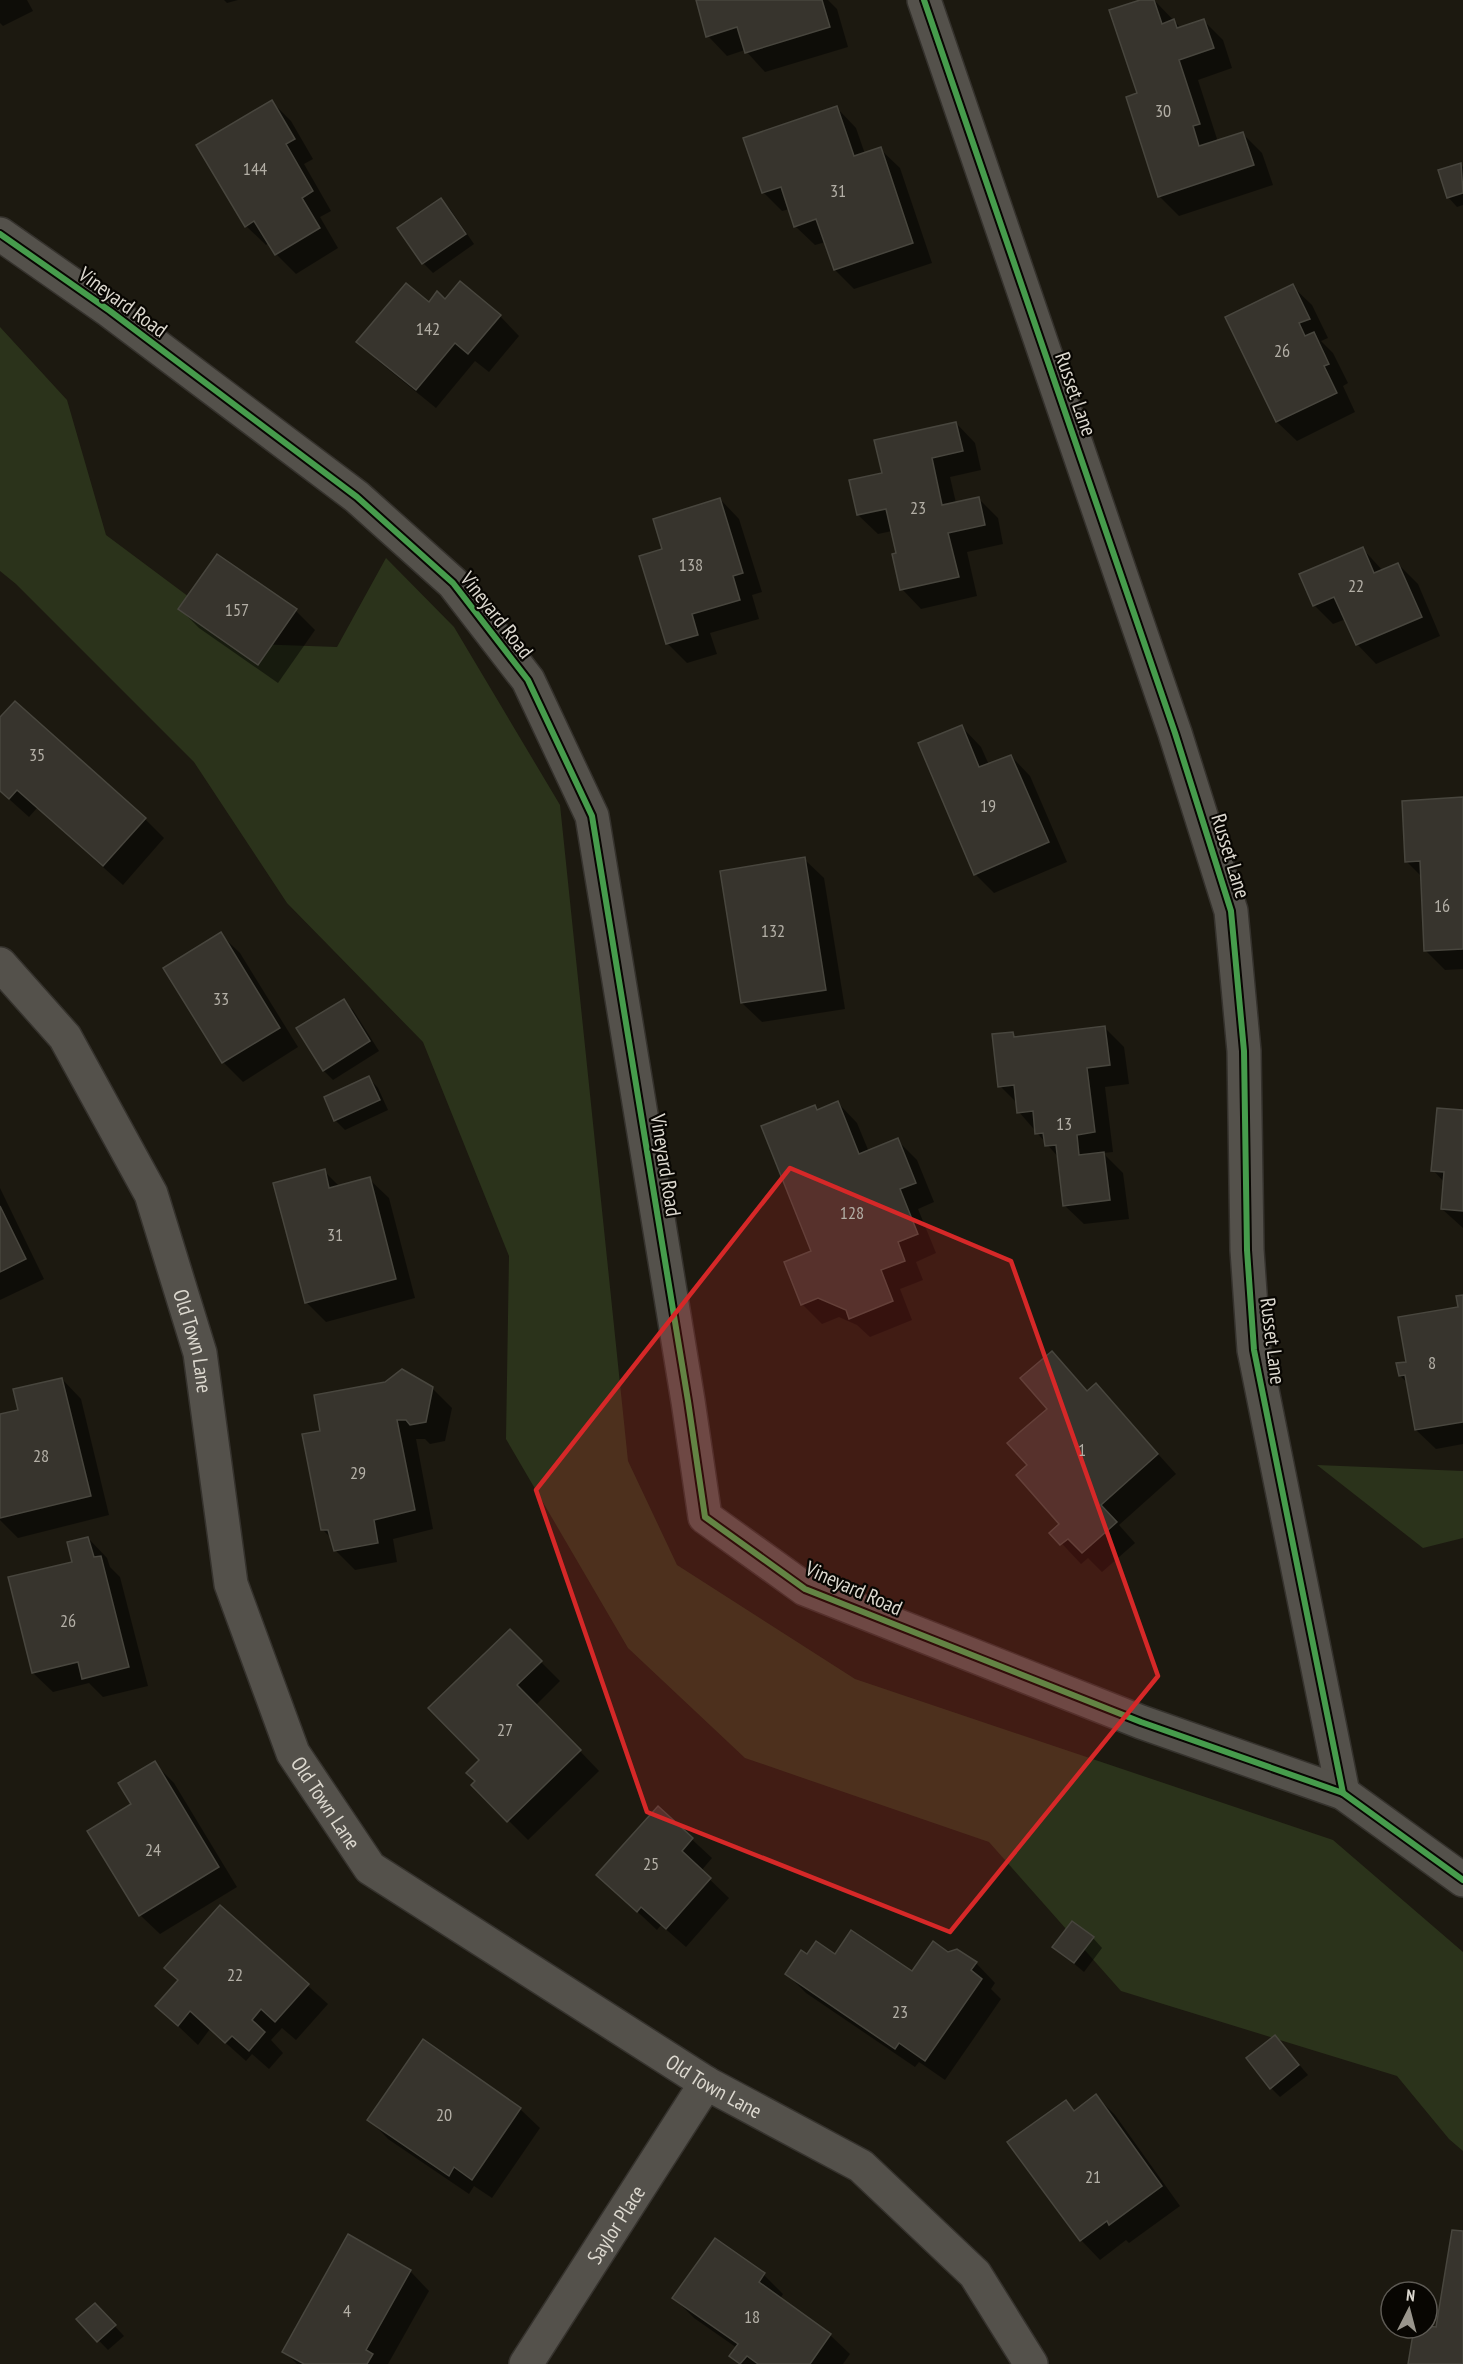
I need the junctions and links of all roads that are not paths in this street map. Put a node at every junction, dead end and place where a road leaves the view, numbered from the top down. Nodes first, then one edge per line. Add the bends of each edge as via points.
1 (924, 0) edge
2 (0, 234) edge
3 (0, 964) edge
4 (1343, 1793) junction
5 (1463, 1880) edge
6 (706, 2083) junction
7 (526, 2364) edge
8 (1031, 2364) edge

1 - 4 street, Russet Lane via 1175,733 1231,911 1244,1051 1247,1250 1254,1350
2 - 4 street, Vineyard Road via 110,311 357,496 453,583 528,681 592,816 705,1517 805,1589 1141,1722
3 - 6 street, Old Town Lane via 64,1037 151,1194 200,1353 231,1584 293,1753 370,1868
4 - 5 street, Vineyard Road
6 - 7 street, Saylor Place
6 - 8 street, Old Town Lane via 861,2166 975,2274

